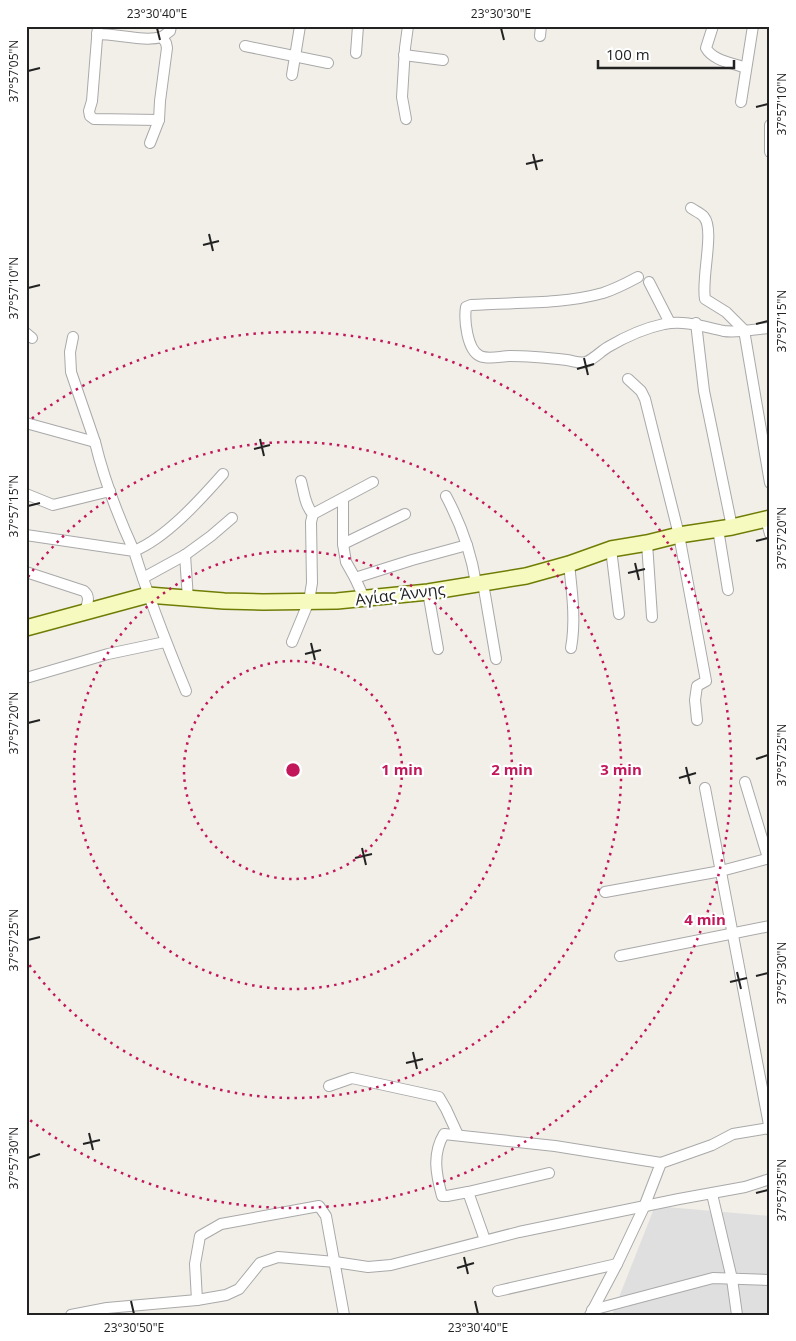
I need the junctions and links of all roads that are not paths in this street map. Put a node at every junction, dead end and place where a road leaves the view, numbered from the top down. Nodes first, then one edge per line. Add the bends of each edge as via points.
1 (171, 26) edge
2 (300, 26) edge
3 (358, 26) edge
4 (408, 26) edge
5 (713, 26) edge
6 (753, 26) edge
7 (98, 30) edge
8 (162, 38) junction
9 (245, 46) dead end
10 (356, 53) dead end
11 (404, 55) junction
12 (295, 56) junction
13 (443, 60) dead end
14 (328, 63) dead end
15 (746, 68) junction
16 (292, 76) dead end
17 (741, 102) dead end
18 (406, 119) dead end
19 (159, 120) junction
20 (770, 125) edge
21 (150, 143) dead end
22 (770, 152) edge
23 (691, 208) dead end
24 (638, 277) dead end
25 (649, 282) dead end
26 (670, 323) junction
27 (696, 323) junction
28 (770, 328) edge
29 (744, 330) junction
30 (74, 336) dead end
31 (628, 379) dead end
32 (26, 423) edge
33 (95, 442) junction
34 (223, 474) dead end
35 (302, 480) dead end
36 (373, 482) dead end
37 (770, 483) edge
38 (110, 491) junction
39 (26, 494) edge
40 (446, 496) dead end
41 (343, 499) junction
42 (313, 514) junction
43 (405, 514) dead end
44 (232, 518) dead end
45 (768, 518) edge
46 (725, 528) junction
47 (770, 534) edge
48 (26, 535) edge
49 (680, 535) junction
50 (647, 543) junction
51 (343, 544) junction
52 (467, 546) junction
53 (611, 549) junction
54 (134, 551) junction
55 (185, 555) junction
56 (569, 564) junction
57 (26, 572) edge
58 (143, 578) junction
59 (355, 578) junction
60 (479, 583) junction
61 (728, 590) dead end
62 (428, 592) junction
63 (148, 595) junction
64 (188, 598) junction
65 (364, 598) junction
66 (309, 601) junction
67 (85, 612) junction
68 (619, 614) dead end
69 (652, 617) dead end
70 (26, 628) edge
71 (165, 642) junction
72 (292, 642) dead end
73 (571, 648) dead end
74 (438, 649) dead end
75 (496, 659) dead end
76 (26, 678) edge
77 (186, 691) dead end
78 (698, 720) dead end
79 (745, 782) dead end
80 (705, 788) dead end
81 (769, 858) edge
82 (721, 871) junction
83 (605, 892) dead end
84 (770, 926) edge
85 (732, 933) junction
86 (620, 956) dead end
87 (329, 1086) dead end
88 (770, 1129) edge
89 (458, 1135) junction
90 (660, 1163) junction
91 (549, 1173) dead end
92 (770, 1179) edge
93 (468, 1192) junction
94 (712, 1194) junction
95 (644, 1207) junction
96 (486, 1240) junction
97 (335, 1262) junction
98 (617, 1264) junction
99 (732, 1280) junction
100 (770, 1280) edge
101 (498, 1291) dead end
102 (197, 1300) junction
103 (147, 1310) edge
104 (591, 1312) edge
105 (71, 1315) edge
106 (344, 1315) edge
107 (737, 1315) edge

1 - 8 street
2 - 12 street
3 - 10 street
4 - 11 street
5 - 15 street via 707,51 717,59
6 - 15 street
7 - 8 street via 148,39
7 - 19 street via 90,116 94,119
8 - 19 street via 167,48
9 - 12 street
11 - 13 street
11 - 18 street via 402,97
12 - 14 street
12 - 16 street
15 - 17 street
19 - 21 street
20 - 22 street
23 - 29 street via 704,216 708,224 705,299 726,312
24 - 26 street via 604,293 585,297 471,305 466,307 464,319 467,334 480,356 584,362 629,337
25 - 26 street
26 - 27 street
27 - 29 street via 726,331
27 - 46 street
28 - 29 street
29 - 37 street
30 - 33 street via 70,352 71,372
31 - 49 street via 641,391 644,399
32 - 33 street
33 - 38 street
34 - 54 street via 166,531
35 - 42 street via 306,504
36 - 41 street
38 - 39 street via 53,505
38 - 54 street
40 - 52 street via 458,518
41 - 42 street
41 - 51 street
42 - 66 street
43 - 51 street
44 - 55 street
45 - 46 street, Αγίας Άννης
45 - 47 street
46 - 49 street, Αγίας Άννης
46 - 61 street
48 - 54 street
49 - 50 street, Αγίας Άννης
49 - 78 street via 706,681 697,686
50 - 53 street, Αγίας Άννης
50 - 69 street
51 - 59 street via 346,562
52 - 59 street
52 - 60 street
53 - 56 street, Αγίας Άννης
53 - 68 street
54 - 58 street
55 - 58 street
55 - 64 street
56 - 60 street, Αγίας Άννης via 526,576
56 - 73 street via 574,601
57 - 67 street via 84,590 89,599
58 - 63 street
59 - 65 street
60 - 62 street, Αγίας Άννης
60 - 75 street
62 - 65 street, Αγίας Άννης
62 - 74 street
63 - 64 street, Αγίας Άννης
63 - 67 street, Αγίας Άννης
63 - 71 street
64 - 66 street, Αγίας Άννης
65 - 66 street, Αγίας Άννης
66 - 72 street
67 - 70 street, Αγίας Άννης
71 - 76 street via 108,654
71 - 77 street
79 - 81 street
80 - 82 street
81 - 82 street
82 - 83 street
82 - 85 street
84 - 85 street
85 - 86 street
85 - 88 street
87 - 89 street via 352,1078 439,1097
88 - 90 street via 733,1134
89 - 90 street
89 - 93 street via 444,1134 438,1144 439,1185 442,1196
90 - 95 street
91 - 93 street
92 - 94 street
93 - 96 street
94 - 95 street
94 - 99 street
95 - 96 street
95 - 98 street
96 - 97 street via 390,1265 368,1267
97 - 102 street via 270,1258 260,1263 239,1289 226,1295
97 - 102 street via 326,1216 319,1206 221,1224 200,1236 195,1264
97 - 106 street
98 - 101 street
98 - 104 street
99 - 100 street
99 - 104 street via 713,1278
99 - 107 street
102 - 103 street via 158,1302
103 - 105 street via 107,1308

